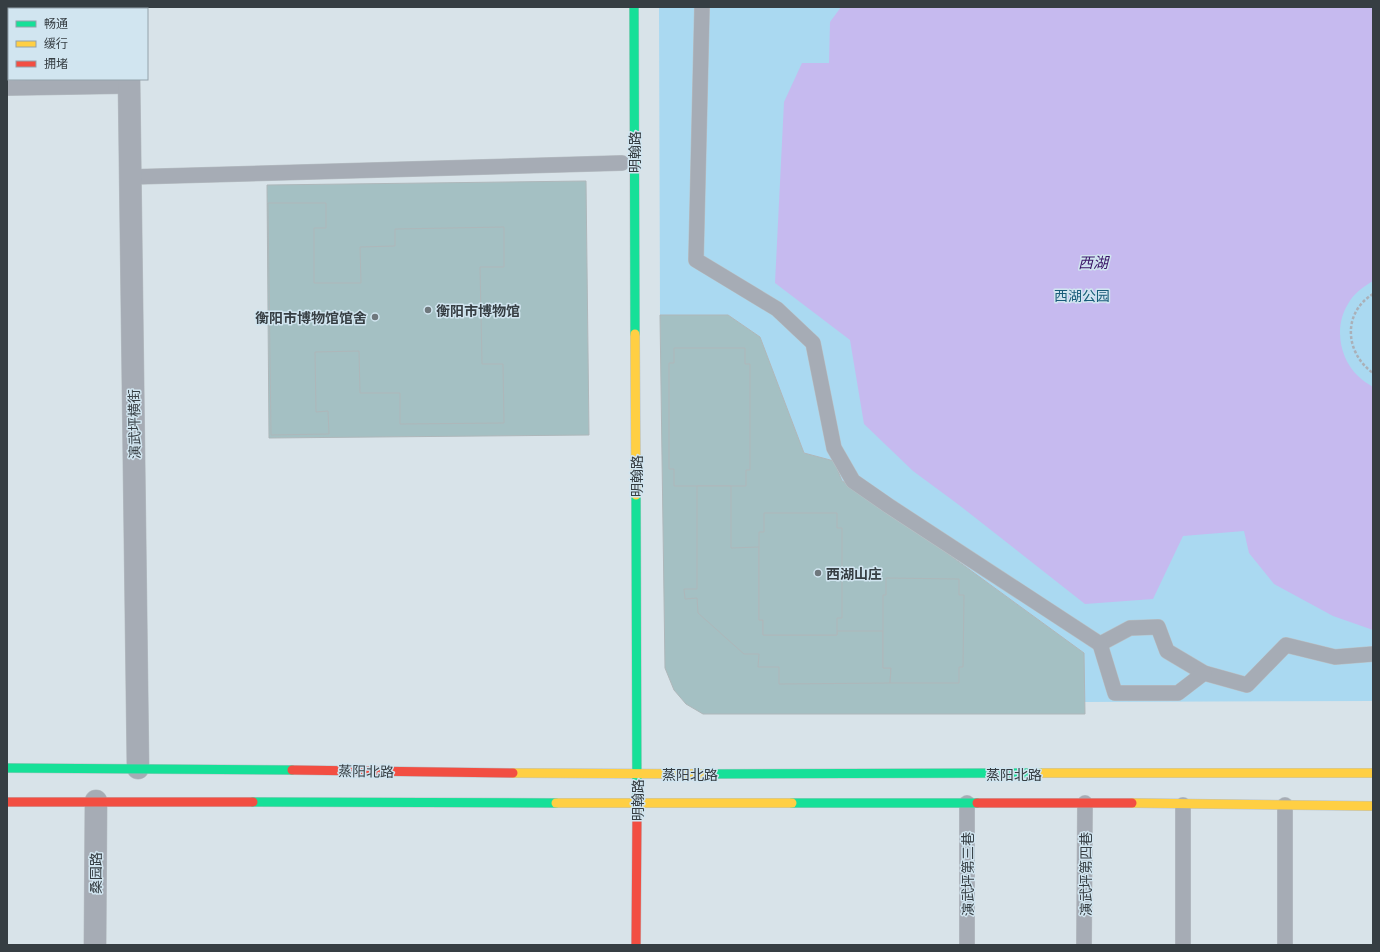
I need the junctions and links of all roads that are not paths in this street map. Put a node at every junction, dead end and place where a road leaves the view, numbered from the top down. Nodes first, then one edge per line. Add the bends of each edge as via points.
1 (634, 7) edge
2 (702, 7) edge
3 (129, 83) edge
4 (7, 88) edge
5 (622, 163) dead end
6 (130, 177) junction
7 (1100, 644) junction
8 (1373, 654) edge
9 (1204, 673) junction
10 (7, 768) edge
11 (138, 768) junction
12 (637, 774) junction
13 (1373, 774) edge
14 (96, 801) junction
15 (7, 802) edge
16 (637, 803) junction
17 (967, 803) junction
18 (1085, 803) junction
19 (1183, 804) junction
20 (1285, 805) junction
21 (1373, 806) edge
22 (95, 945) edge
23 (636, 945) edge
24 (967, 945) edge
25 (1084, 945) edge
26 (1183, 945) edge
27 (1285, 945) edge

1 - 12 main road, 明翰路
2 - 7 lane via 696,260 777,309 813,343 834,448 853,481
3 - 4 lane
3 - 6 street, 演武坪横街
5 - 6 lane
6 - 11 street, 演武坪横街
7 - 9 lane via 1130,628 1158,627 1167,651
7 - 9 lane via 1115,693 1178,693
8 - 9 lane via 1335,658 1286,645 1247,684
10 - 11 main road, 蒸阳北路
11 - 12 main road, 蒸阳北路
12 - 13 main road, 蒸阳北路
12 - 16 main road, 明翰路
14 - 15 main road, 蒸阳北路
14 - 16 main road, 蒸阳北路
14 - 22 street, 桑园路
16 - 17 main road, 蒸阳北路
16 - 23 main road, 明翰路
17 - 18 main road, 蒸阳北路
17 - 24 lane, 演武坪第三巷
18 - 19 main road, 蒸阳北路
18 - 25 lane, 演武坪第四巷
19 - 20 main road, 蒸阳北路
19 - 26 lane
20 - 21 main road, 蒸阳北路
20 - 27 lane

